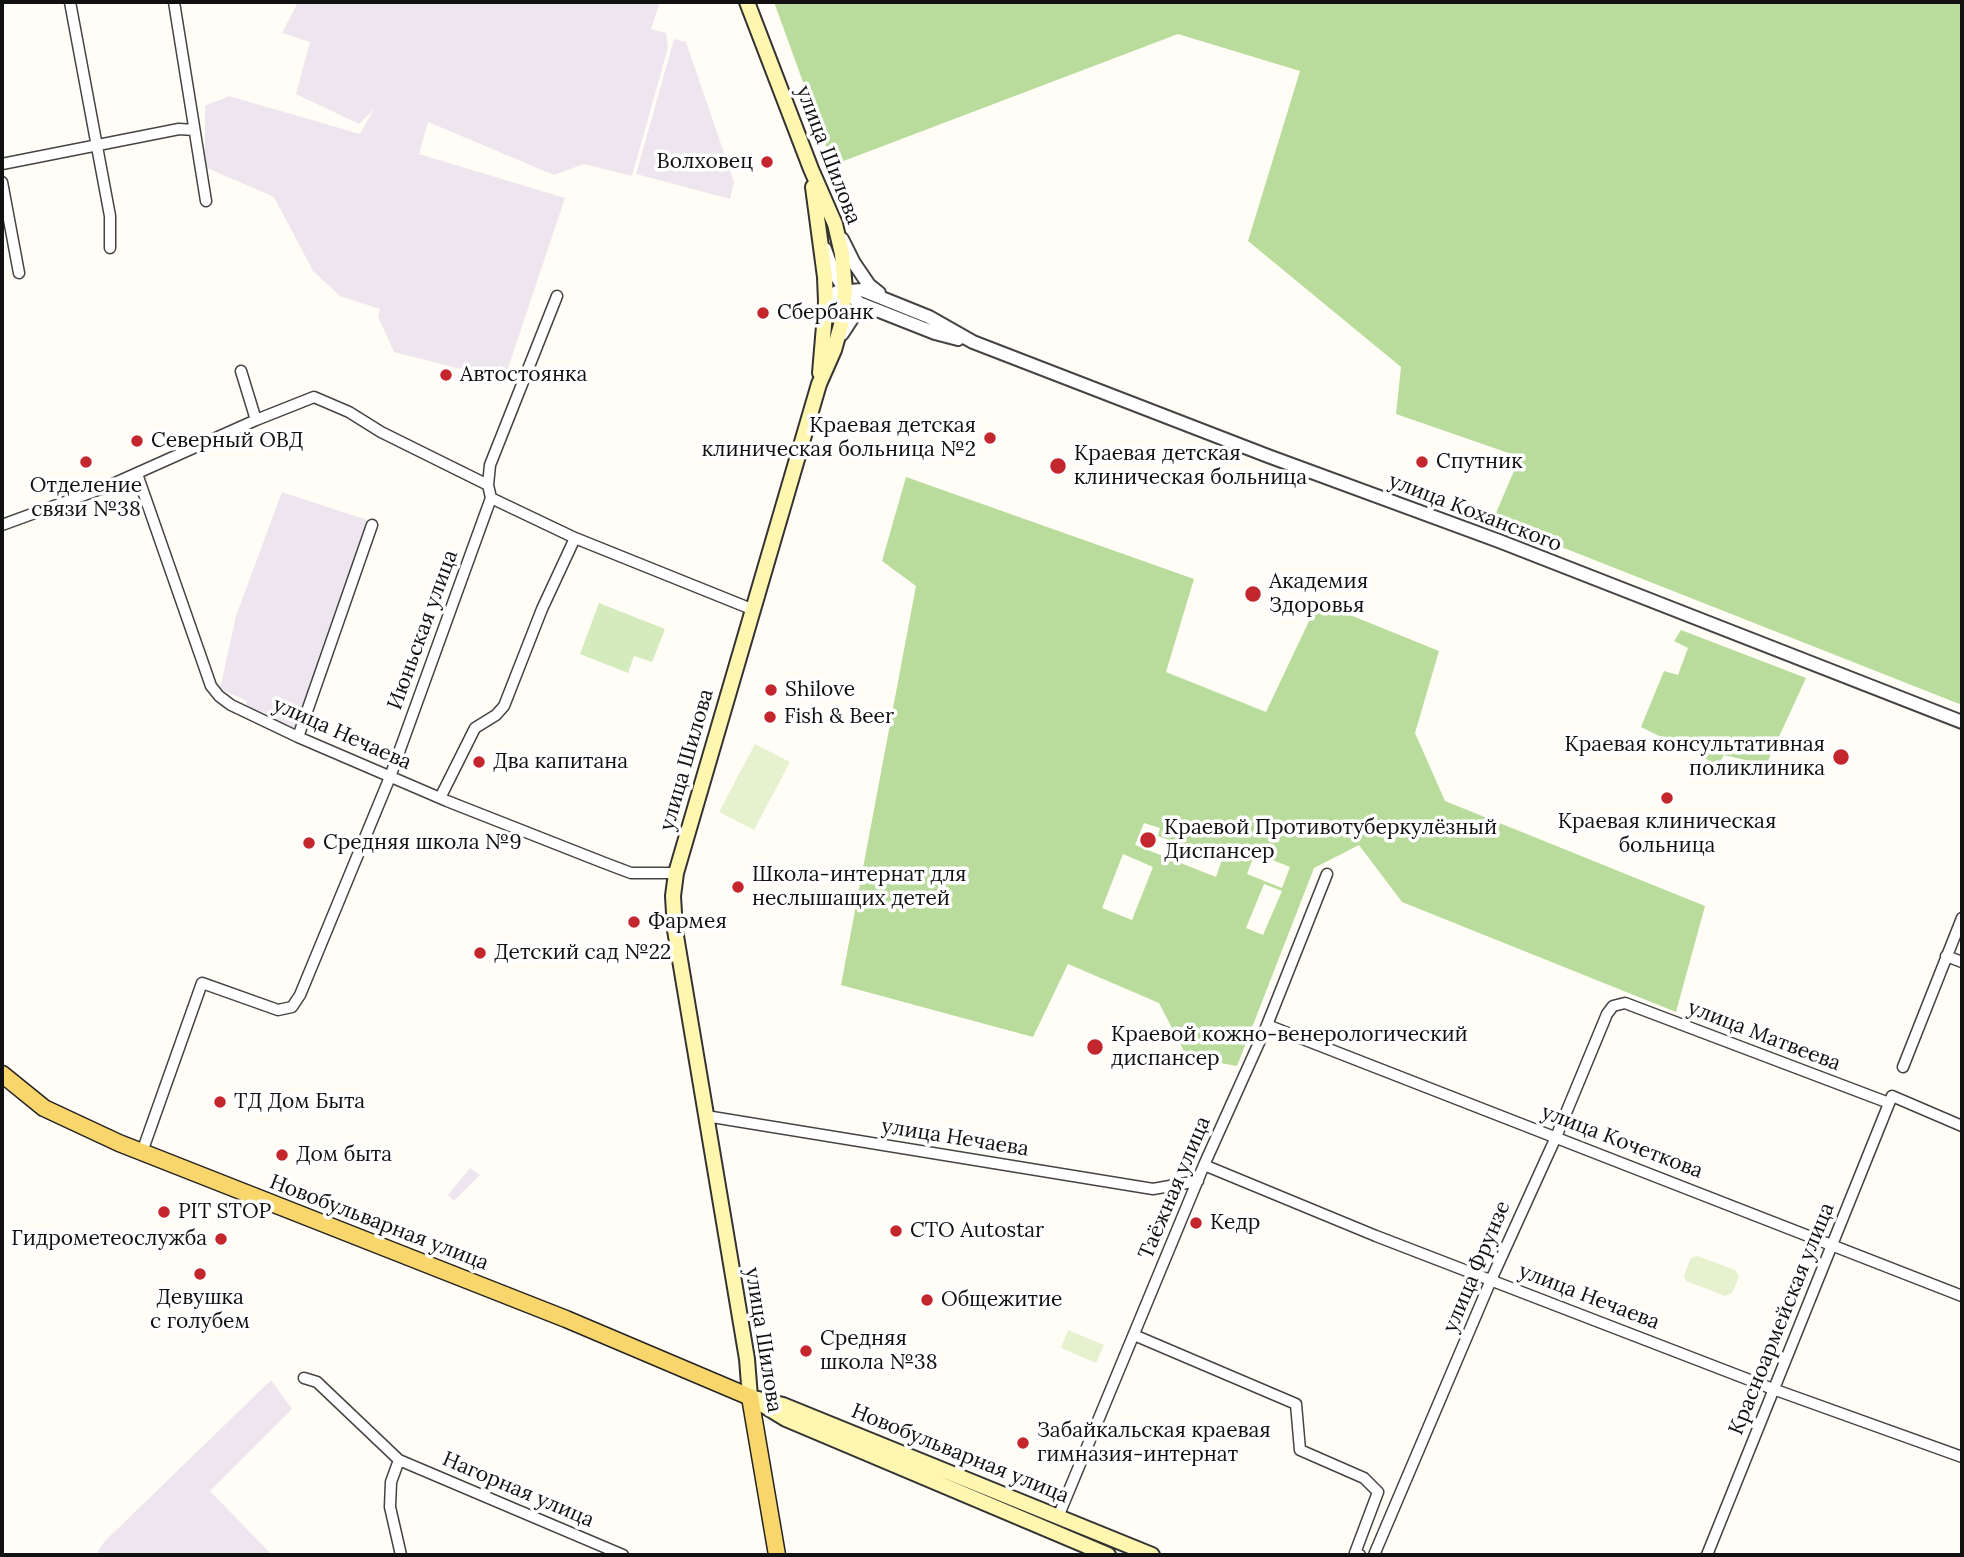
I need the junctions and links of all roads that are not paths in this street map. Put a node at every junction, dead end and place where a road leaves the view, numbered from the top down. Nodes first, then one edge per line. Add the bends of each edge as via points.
1 (70, 2) edge
2 (174, 2) edge
3 (747, 2) edge
4 (194, 130) junction
5 (98, 146) junction
6 (2, 164) edge
7 (811, 169) junction
8 (2, 182) edge
9 (206, 201) dead end
10 (835, 224) junction
11 (819, 229) junction
12 (110, 248) dead end
13 (19, 273) dead end
14 (845, 290) junction
15 (557, 296) dead end
16 (887, 300) junction
17 (826, 302) junction
18 (876, 312) junction
19 (973, 342) junction
20 (834, 350) junction
21 (241, 371) dead end
22 (819, 384) junction
23 (256, 419) junction
24 (137, 474) junction
25 (488, 485) junction
26 (491, 498) junction
27 (2, 525) edge
28 (372, 525) dead end
29 (575, 538) junction
30 (754, 610) junction
31 (1962, 722) edge
32 (298, 737) junction
33 (390, 777) junction
34 (440, 798) junction
35 (676, 873) junction
36 (1328, 874) dead end
37 (1962, 918) edge
38 (1946, 956) junction
39 (1962, 962) edge
40 (1625, 1003) joint
41 (1267, 1025) junction
42 (1903, 1067) dead end
43 (2, 1074) edge
44 (1890, 1100) junction
45 (706, 1116) junction
46 (1962, 1126) edge
47 (1556, 1137) junction
48 (142, 1152) junction
49 (1204, 1165) junction
50 (1198, 1181) junction
51 (1833, 1245) junction
52 (1491, 1280) junction
53 (1962, 1296) edge
54 (1134, 1335) junction
55 (304, 1378) dead end
56 (1773, 1390) junction
57 (750, 1397) junction
58 (1962, 1457) edge
59 (399, 1460) junction
60 (1058, 1517) junction
61 (401, 1555) edge
62 (622, 1555) edge
63 (777, 1555) edge
64 (1108, 1555) edge
65 (1152, 1555) edge
66 (1360, 1555) edge
67 (1374, 1555) edge
68 (1707, 1555) edge

1 - 5 street
2 - 4 street
3 - 7 main road, улица Шилова
4 - 5 street
4 - 9 street
5 - 6 street
5 - 12 street via 110,216
7 - 10 main road, улица Шилова
7 - 11 main road
8 - 13 street
10 - 14 main road, улица Шилова
10 - 16 street via 869,285
11 - 14 street via 833,271
11 - 17 main road
14 - 16 street via 862,290
14 - 17 street
14 - 18 street
14 - 20 main road, улица Шилова
15 - 25 street via 490,465
16 - 19 street
17 - 22 main road
18 - 19 street
18 - 20 street via 855,314
19 - 31 street, улица Коханского
20 - 22 main road, улица Шилова
21 - 23 street
22 - 30 main road, улица Шилова
23 - 24 street
23 - 25 street via 314,397
24 - 27 street
24 - 32 street, улица Нечаева via 212,686 231,705
25 - 26 street
26 - 29 street
26 - 33 street, Июньская улица
28 - 32 street
29 - 30 street
29 - 34 street via 504,706 475,728
30 - 35 main road, улица Шилова
32 - 33 street, улица Нечаева
33 - 34 street, улица Нечаева
33 - 48 street, Июньская улица via 300,995 292,1007 278,1010 202,983
34 - 35 street, улица Нечаева via 631,873
35 - 45 main road, улица Шилова via 675,930
36 - 41 street, Таёжная улица
37 - 38 street
38 - 39 street
38 - 42 street
40 - 44 street, улица Матвеева
40 - 47 street, улица Фрунзе via 1613,1006 1607,1014
41 - 47 street, улица Кочеткова
41 - 49 street, Таёжная улица
43 - 48 main road, Новобульварная улица via 44,1108
44 - 46 street, улица Матвеева
44 - 51 street, Красноармейская улица
45 - 50 street, улица Нечаева via 1153,1189
45 - 57 main road, улица Шилова
47 - 51 street, улица Кочеткова
47 - 52 street, улица Фрунзе
48 - 57 main road, Новобульварная улица via 566,1319
49 - 50 street, Таёжная улица
49 - 52 street, улица Нечаева
50 - 54 street, Таёжная улица
51 - 53 street, улица Кочеткова
51 - 56 street, Красноармейская улица
52 - 56 street, улица Нечаева
52 - 67 street, улица Фрунзе
54 - 60 street, Таёжная улица
54 - 66 street via 1296,1404 1300,1450 1364,1478 1378,1492 1355,1553
55 - 59 street via 317,1382
56 - 58 street, улица Нечаева
56 - 68 street, Красноармейская улица
57 - 60 main road, Новобульварная улица via 783,1405
57 - 63 main road, улица Шилова
57 - 64 main road, Новобульварная улица via 786,1419
59 - 61 street via 391,1482 390,1507
59 - 62 street, Нагорная улица
60 - 65 main road, Новобульварная улица

